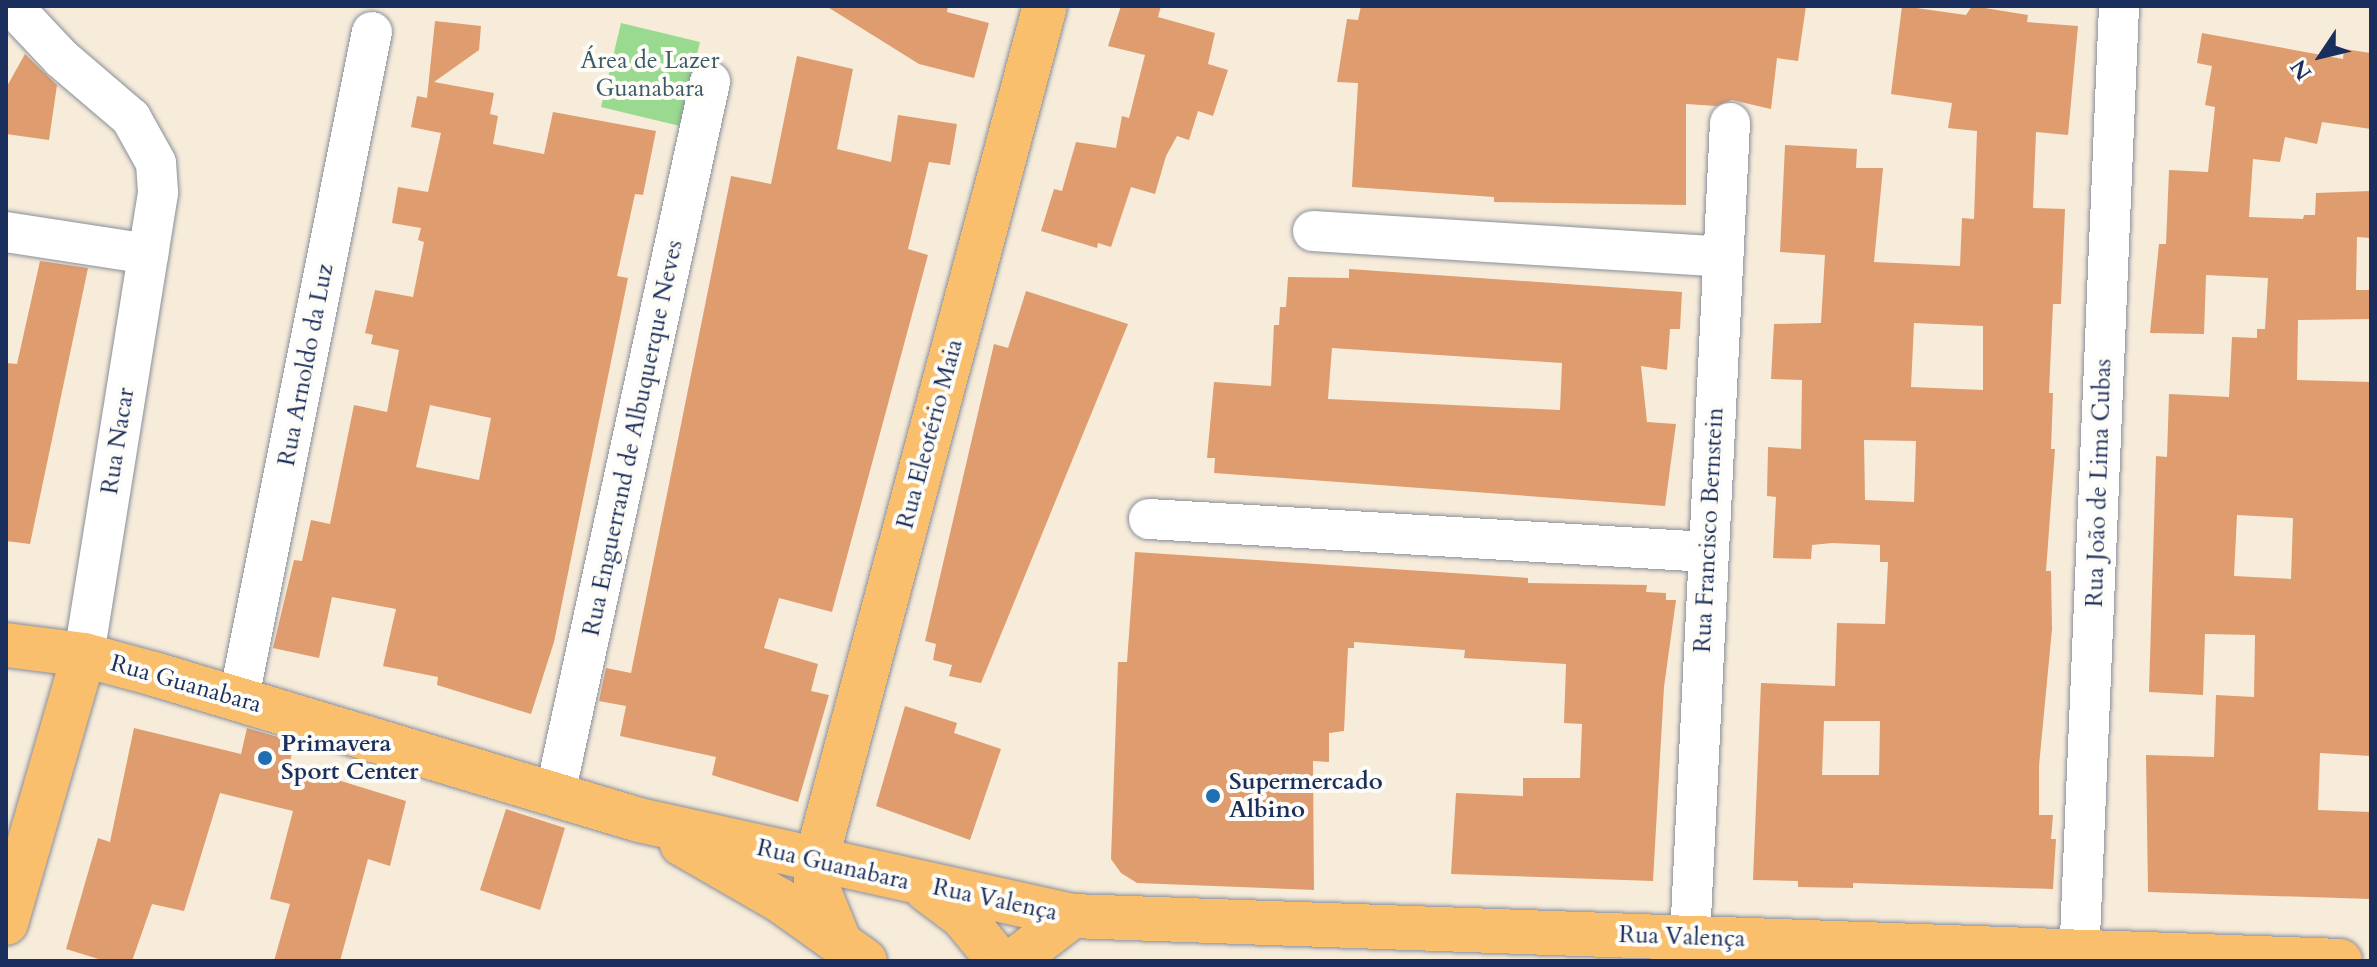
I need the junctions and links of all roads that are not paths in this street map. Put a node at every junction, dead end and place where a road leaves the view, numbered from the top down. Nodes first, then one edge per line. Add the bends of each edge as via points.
1 (12, 6) edge
2 (1045, 6) edge
3 (2119, 6) edge
4 (372, 32) dead end
5 (710, 82) dead end
6 (1730, 123) dead end
7 (1313, 231) dead end
8 (6, 232) edge
9 (148, 254) junction
10 (1723, 257) junction
11 (1149, 519) dead end
12 (1707, 552) junction
13 (6, 645) edge
14 (84, 655) junction
15 (239, 698) junction
16 (555, 794) junction
17 (639, 820) junction
18 (816, 861) junction
19 (876, 875) junction
20 (918, 884) junction
21 (1072, 916) junction
22 (6, 923) edge
23 (1690, 938) junction
24 (852, 950) edge
25 (2079, 956) edge
26 (999, 961) edge
27 (1014, 961) edge
28 (2340, 961) edge

1 - 9 street, Rua Nacar via 147,140 156,163 158,193
2 - 18 main road, Rua Eleotério Maia
3 - 25 street, Rua João de Lima Cubas
4 - 15 street, Rua Arnoldo da Luz
5 - 16 street, Rua Enguerrand de Albuquerque Neves
6 - 10 street, Rua Francisco Bernstein
7 - 10 street
8 - 9 street
9 - 14 street, Rua Nacar
10 - 12 street, Rua Francisco Bernstein
11 - 12 street
12 - 23 street, Rua Francisco Bernstein
13 - 14 main road, Rua Guanabara
14 - 15 main road, Rua Guanabara
14 - 22 main road, Rua Nacar
15 - 16 main road, Rua Guanabara
16 - 17 main road, Rua Guanabara
17 - 18 main road, Rua Guanabara
17 - 24 main road, Rua Guanabara
18 - 19 main road, Rua Guanabara
18 - 24 main road via 816,884
19 - 20 main road, Rua Guanabara
19 - 24 main road via 849,892
20 - 21 main road, Rua Valença
20 - 26 main road, Rua Guanabara via 963,917
21 - 23 main road, Rua Valença
21 - 27 main road, Rua Valença
23 - 25 main road, Rua Valença
25 - 28 main road, Rua Valença

